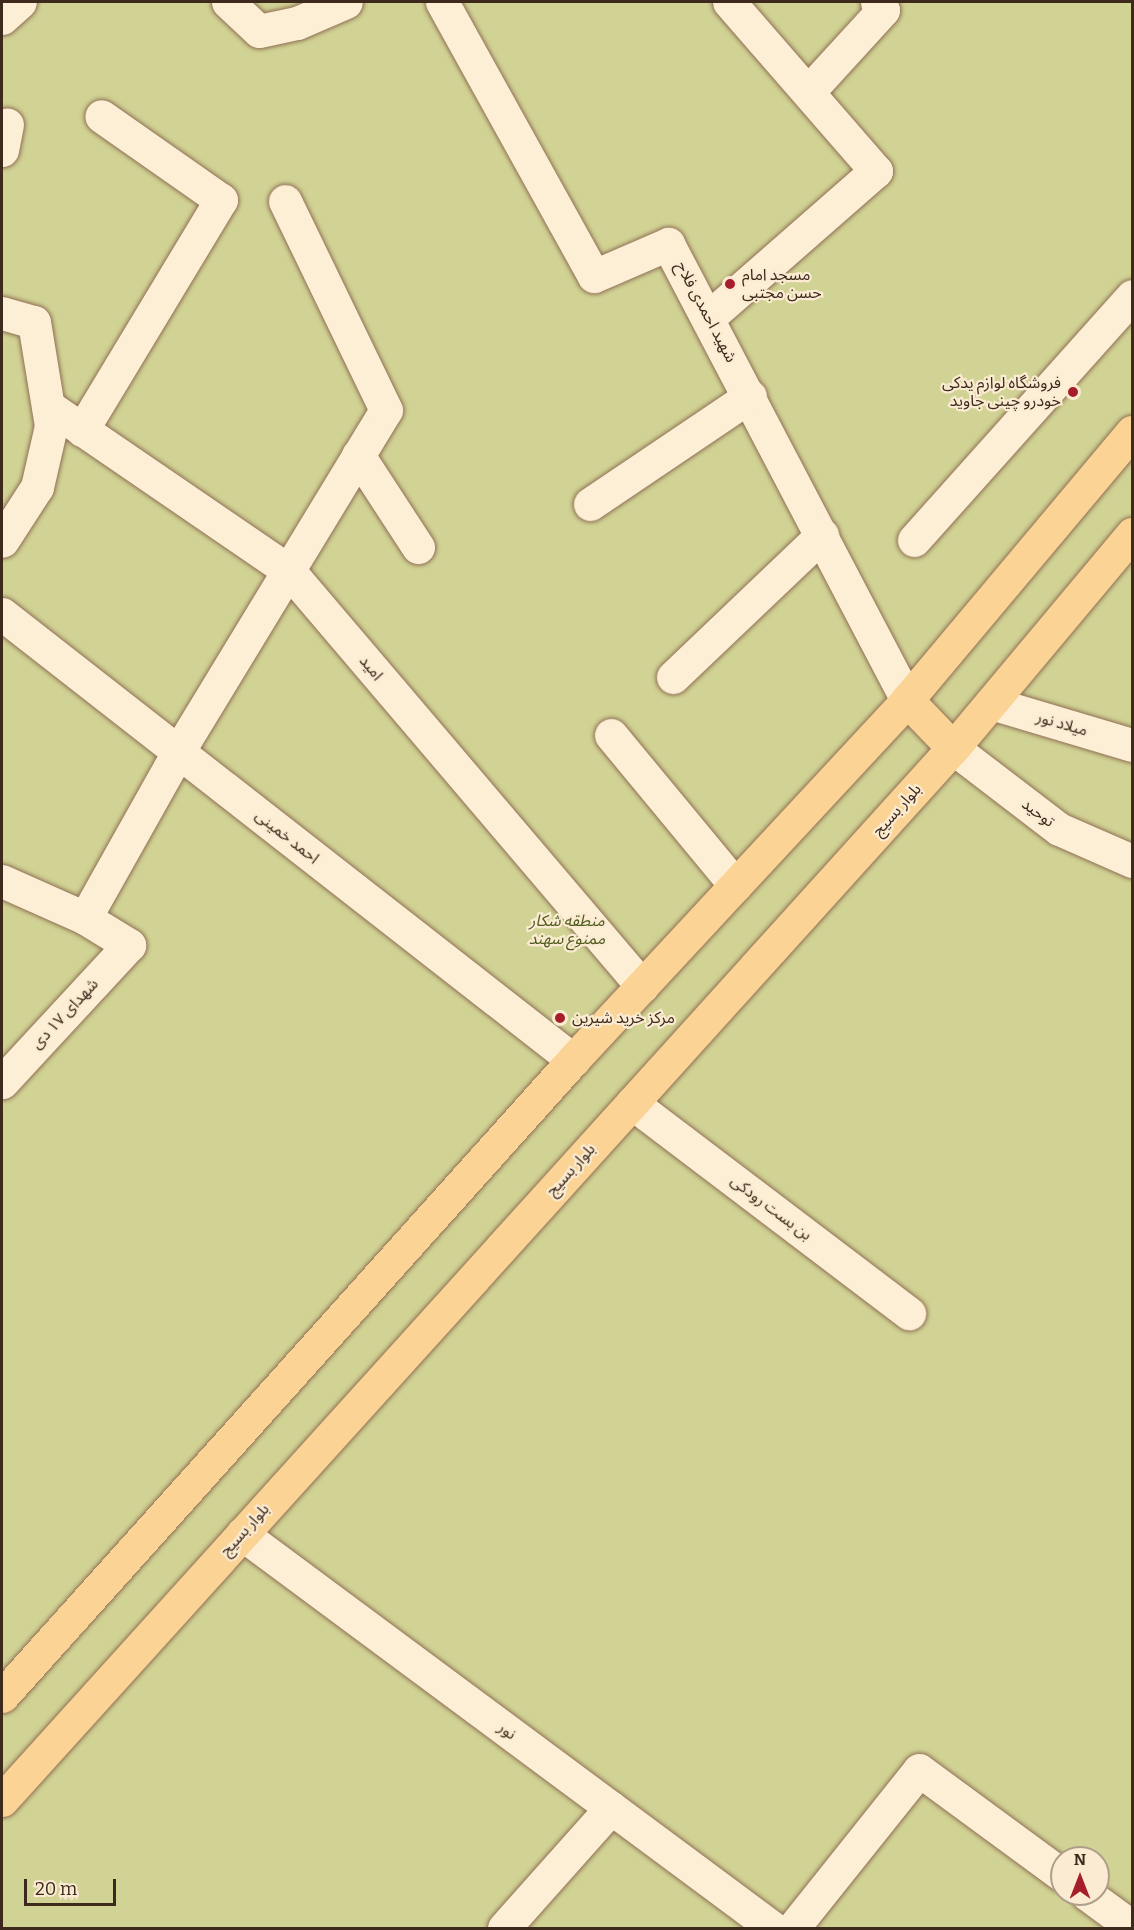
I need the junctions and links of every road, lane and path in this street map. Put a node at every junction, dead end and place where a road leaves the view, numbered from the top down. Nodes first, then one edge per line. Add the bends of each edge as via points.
1 (20, 2) edge
2 (228, 2) edge
3 (346, 2) edge
4 (442, 2) edge
5 (729, 2) edge
6 (877, 2) edge
7 (2, 18) edge
8 (807, 92) junction
9 (101, 116) dead end
10 (285, 201) dead end
11 (1132, 296) edge
12 (2, 312) edge
13 (709, 317) junction
14 (750, 396) junction
15 (48, 406) junction
16 (82, 430) junction
17 (1132, 432) edge
18 (357, 455) junction
19 (590, 504) dead end
20 (822, 535) junction
21 (914, 540) dead end
22 (2, 541) edge
23 (418, 547) dead end
24 (1126, 551) edge
25 (288, 571) junction
26 (2, 614) edge
27 (673, 677) dead end
28 (907, 700) junction
29 (991, 703) junction
30 (611, 735) dead end
31 (1132, 745) edge
32 (953, 748) junction
33 (178, 752) junction
34 (1132, 861) edge
35 (2, 881) edge
36 (735, 885) junction
37 (85, 918) junction
38 (642, 986) junction
39 (573, 1060) junction
40 (2, 1082) edge
41 (632, 1103) junction
42 (909, 1313) dead end
43 (242, 1534) junction
44 (2, 1696) edge
45 (2, 1800) edge
46 (611, 1808) junction
47 (1050, 1866) edge
48 (1103, 1906) edge
49 (1132, 1927) edge
50 (504, 1929) edge
51 (773, 1929) edge
52 (793, 1929) edge

1 - 7 street
2 - 3 street via 259,31 297,23
4 - 13 street, شهید احمدی فلاح via 594,276 668,244
5 - 8 street
6 - 8 street via 883,10
8 - 13 street via 876,171
9 - 16 street via 221,200
10 - 18 street via 386,410
11 - 21 street
12 - 15 street via 34,322
13 - 14 street, شهید احمدی فلاح
14 - 19 street
14 - 20 street, شهید احمدی فلاح
15 - 16 street, امید
15 - 22 street via 51,426 37,486
16 - 25 street, امید
17 - 28 main road
18 - 23 street
18 - 25 street
20 - 27 street
20 - 28 street, شهید احمدی فلاح
24 - 29 main road, بلوار بسیج
25 - 33 street
25 - 38 street, امید
26 - 33 street, احمد خمینی
28 - 32 main road
28 - 36 main road
29 - 31 street, میلاد نور
29 - 32 main road, بلوار بسیج
30 - 36 street
32 - 34 street, توحید via 1059,829
32 - 41 main road, بلوار بسیج
33 - 37 street
33 - 39 street, احمد خمینی
35 - 37 street
36 - 38 main road
37 - 40 street, شهدای ۱۷ دی via 129,945
38 - 39 main road
39 - 44 main road
41 - 42 street, بن بست رودکی
41 - 43 main road, بلوار بسیج
43 - 45 main road, بلوار بسیج
43 - 46 street, نور
46 - 50 street
46 - 51 street, نور
47 - 52 street via 919,1770
48 - 49 street

